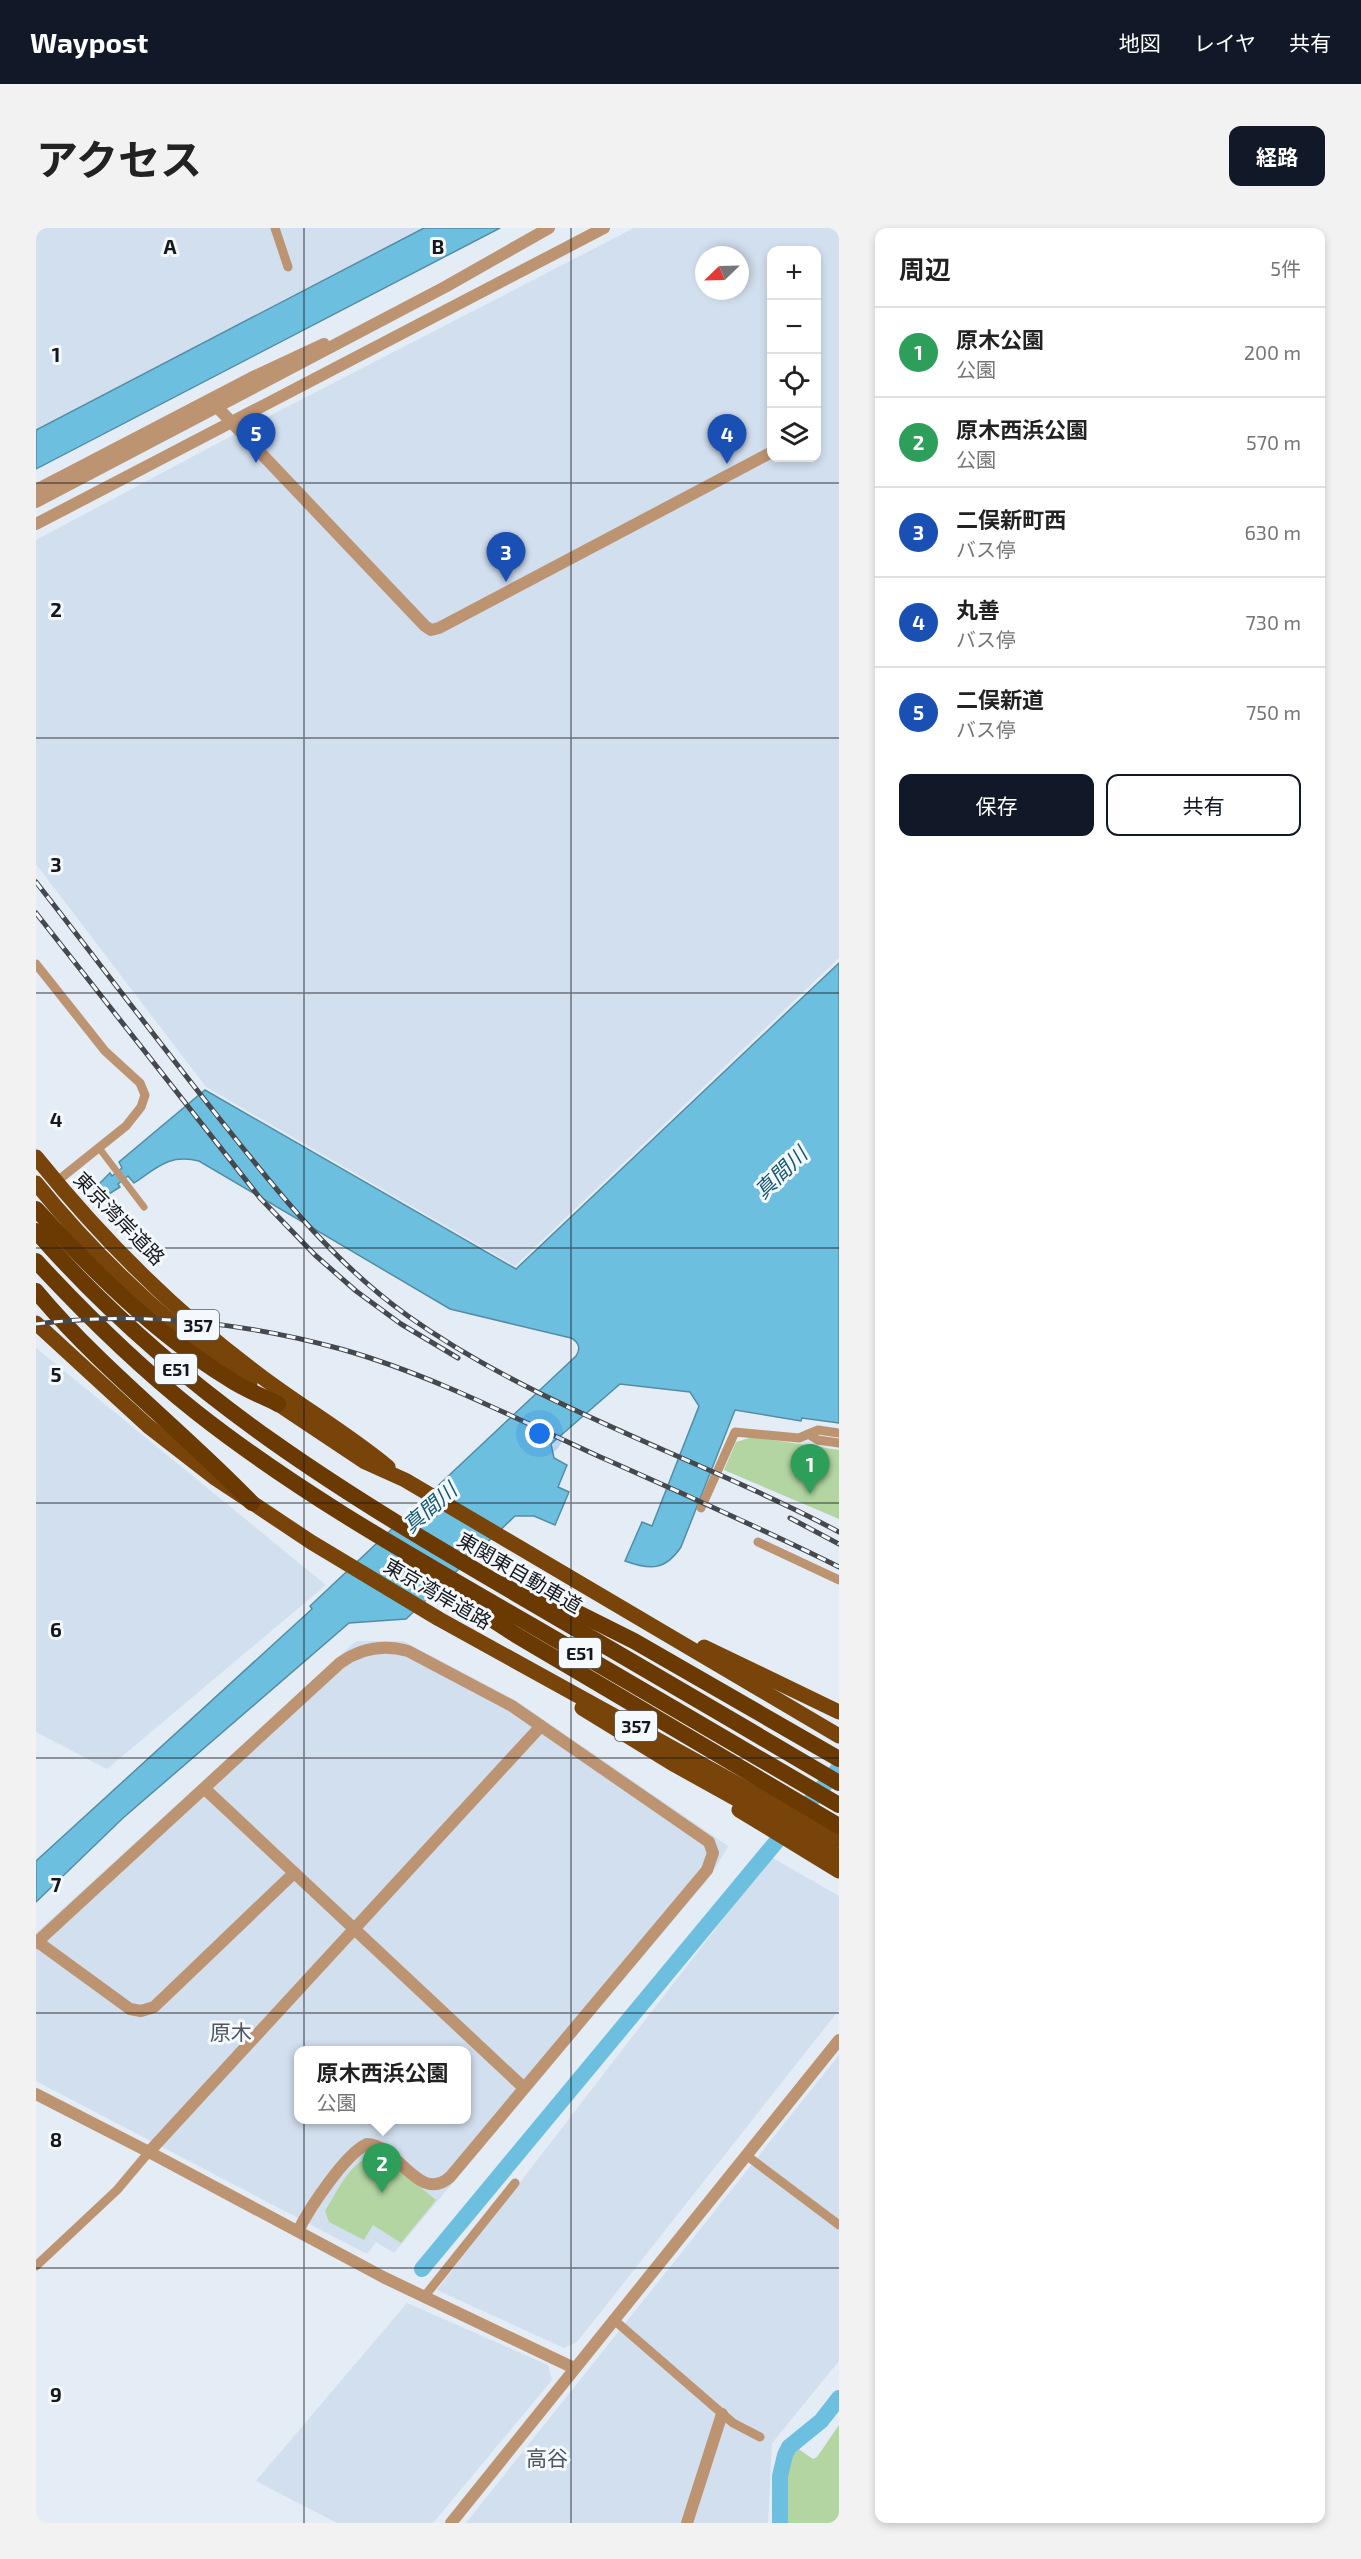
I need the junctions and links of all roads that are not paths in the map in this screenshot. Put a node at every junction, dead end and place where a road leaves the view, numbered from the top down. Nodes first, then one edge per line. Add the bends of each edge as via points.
1 (275, 228) edge
2 (549, 228) edge
3 (604, 228) edge
4 (288, 267) dead end
5 (359, 333) junction
6 (217, 407) junction
7 (232, 423) junction
8 (133, 451) junction
9 (767, 454) edge
10 (143, 470) junction
11 (36, 490) edge
12 (36, 502) edge
13 (36, 524) edge
14 (36, 964) edge
15 (99, 1148) junction
16 (36, 1157) edge
17 (56, 1182) junction
18 (36, 1183) edge
19 (144, 1207) dead end
20 (36, 1209) edge
21 (36, 1231) edge
22 (36, 1261) edge
23 (36, 1291) edge
24 (36, 1314) edge
25 (36, 1323) edge
26 (49, 1334) junction
27 (278, 1404) junction
28 (839, 1432) edge
29 (808, 1434) junction
30 (839, 1443) edge
31 (356, 1450) junction
32 (321, 1499) junction
33 (252, 1503) junction
34 (701, 1508) dead end
35 (410, 1531) junction
36 (758, 1542) dead end
37 (839, 1580) edge
38 (631, 1614) junction
39 (439, 1619) junction
40 (835, 1711) edge
41 (541, 1726) junction
42 (839, 1736) edge
43 (839, 1759) edge
44 (839, 1783) edge
45 (205, 1789) junction
46 (839, 1805) edge
47 (830, 1842) edge
48 (839, 1856) edge
49 (839, 1871) edge
50 (294, 1873) junction
51 (353, 1929) junction
52 (37, 1942) edge
53 (839, 2040) edge
54 (524, 2088) junction
55 (36, 2094) edge
56 (149, 2152) junction
57 (746, 2155) junction
58 (515, 2183) dead end
59 (839, 2225) edge
60 (298, 2231) junction
61 (36, 2266) edge
62 (424, 2296) junction
63 (613, 2319) junction
64 (574, 2368) junction
65 (722, 2414) junction
66 (760, 2437) dead end
67 (451, 2523) edge
68 (687, 2523) edge

1 - 4 street
2 - 5 street
3 - 7 street
5 - 6 street
5 - 11 street via 313,347
6 - 7 street
6 - 8 street
7 - 9 street via 431,630
7 - 10 street
8 - 10 street
8 - 12 street
10 - 13 street
14 - 15 street via 105,1051 144,1088 144,1101 137,1113
15 - 17 street
15 - 19 street
16 - 17 highway, 東京湾岸道路 / 357
17 - 31 highway, 東京湾岸道路 / 357 via 123,1255 198,1325
18 - 27 highway, 東京湾岸道路 / 357 via 88,1243 154,1307
20 - 27 highway via 93,1269 157,1327 230,1380
21 - 35 highway, 東関東自動車道 / E51 via 103,1303 184,1376 244,1423
22 - 32 highway, 東関東自動車道 / E51 via 105,1332 171,1391
23 - 33 highway via 79,1339 207,1456
24 - 26 highway, 東京湾岸道路 / 357
25 - 26 highway, 東京湾岸道路 / 357
26 - 33 highway, 東京湾岸道路 / 357 via 148,1426
27 - 31 highway, 東京湾岸道路 / 357
28 - 29 street via 818,1430
29 - 30 street
29 - 34 street via 799,1438 735,1432
31 - 38 highway, 東京湾岸道路 / 357
32 - 46 highway, 東関東自動車道 / E51
32 - 47 highway via 391,1554
33 - 39 highway, 東京湾岸道路 / 357
35 - 43 highway via 634,1641
35 - 44 highway, 東関東自動車道 / E51
36 - 37 street
38 - 40 highway
38 - 42 highway, 東京湾岸道路 / 357
39 - 47 highway, 東京湾岸道路 / 357
39 - 47 highway via 675,1765 758,1823
41 - 45 street via 417,1655 399,1648 373,1648 340,1664
41 - 51 street
41 - 54 street via 705,1838 713,1853 707,1870
45 - 50 street
45 - 52 street
47 - 48 highway
47 - 49 highway
50 - 51 street
50 - 52 street via 146,2011 130,2009
51 - 54 street
51 - 56 street
53 - 57 street
54 - 60 street via 450,2177 439,2184 420,2180 379,2146 360,2147 312,2205
55 - 56 street
56 - 60 street
56 - 61 street via 117,2190
57 - 59 street
57 - 63 street
58 - 62 street
60 - 62 street
62 - 64 street
63 - 64 street
63 - 65 street
64 - 67 street
65 - 66 street
65 - 68 street

